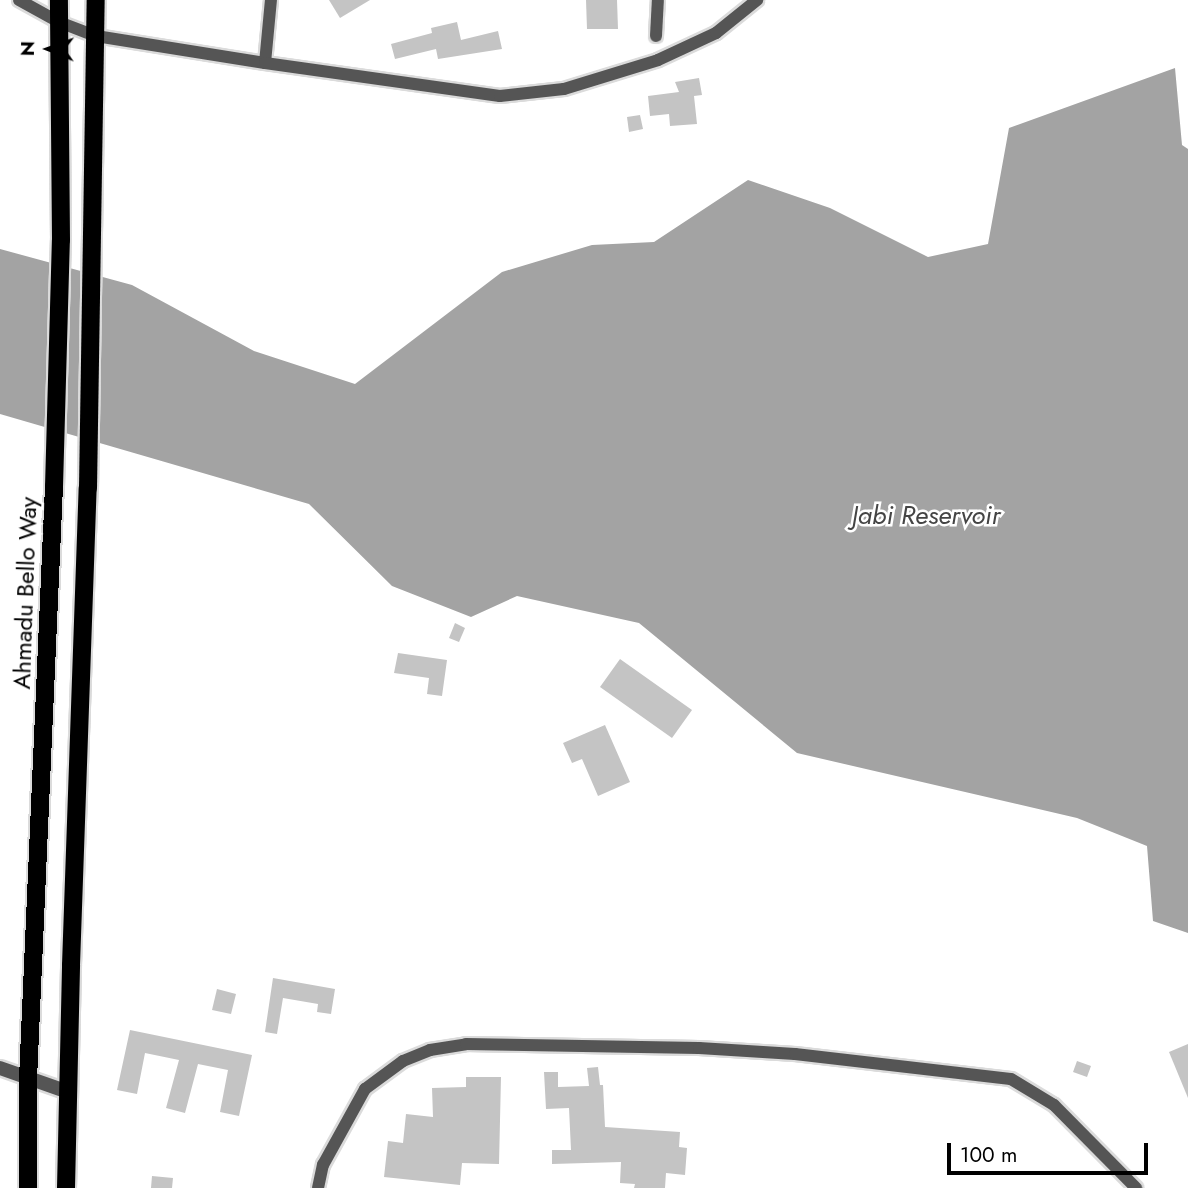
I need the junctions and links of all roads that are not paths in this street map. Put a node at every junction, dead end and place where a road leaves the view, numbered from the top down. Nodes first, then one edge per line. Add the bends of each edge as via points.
1 (19, 0) edge
2 (59, 0) edge
3 (96, 0) edge
4 (271, 0) edge
5 (658, 0) edge
6 (757, 0) edge
7 (59, 22) junction
8 (96, 36) junction
9 (656, 36) dead end
10 (265, 63) junction
11 (0, 1068) edge
12 (28, 1079) junction
13 (68, 1093) junction
14 (28, 1188) edge
15 (66, 1188) edge
16 (318, 1188) edge
17 (1136, 1188) edge

1 - 7 street
2 - 7 main road, Ahmadu Bello Way
3 - 8 main road
4 - 10 street
5 - 9 street
6 - 10 street via 716,33 658,60 564,89 500,96
7 - 8 street
7 - 12 main road, Ahmadu Bello Way via 61,240 54,487
8 - 10 street
8 - 13 main road via 88,488
11 - 12 street
12 - 13 street
12 - 14 main road, Ahmadu Bello Way
13 - 15 main road
16 - 17 street via 323,1165 365,1089 403,1061 430,1050 466,1044 713,1048 1011,1079 1054,1105

